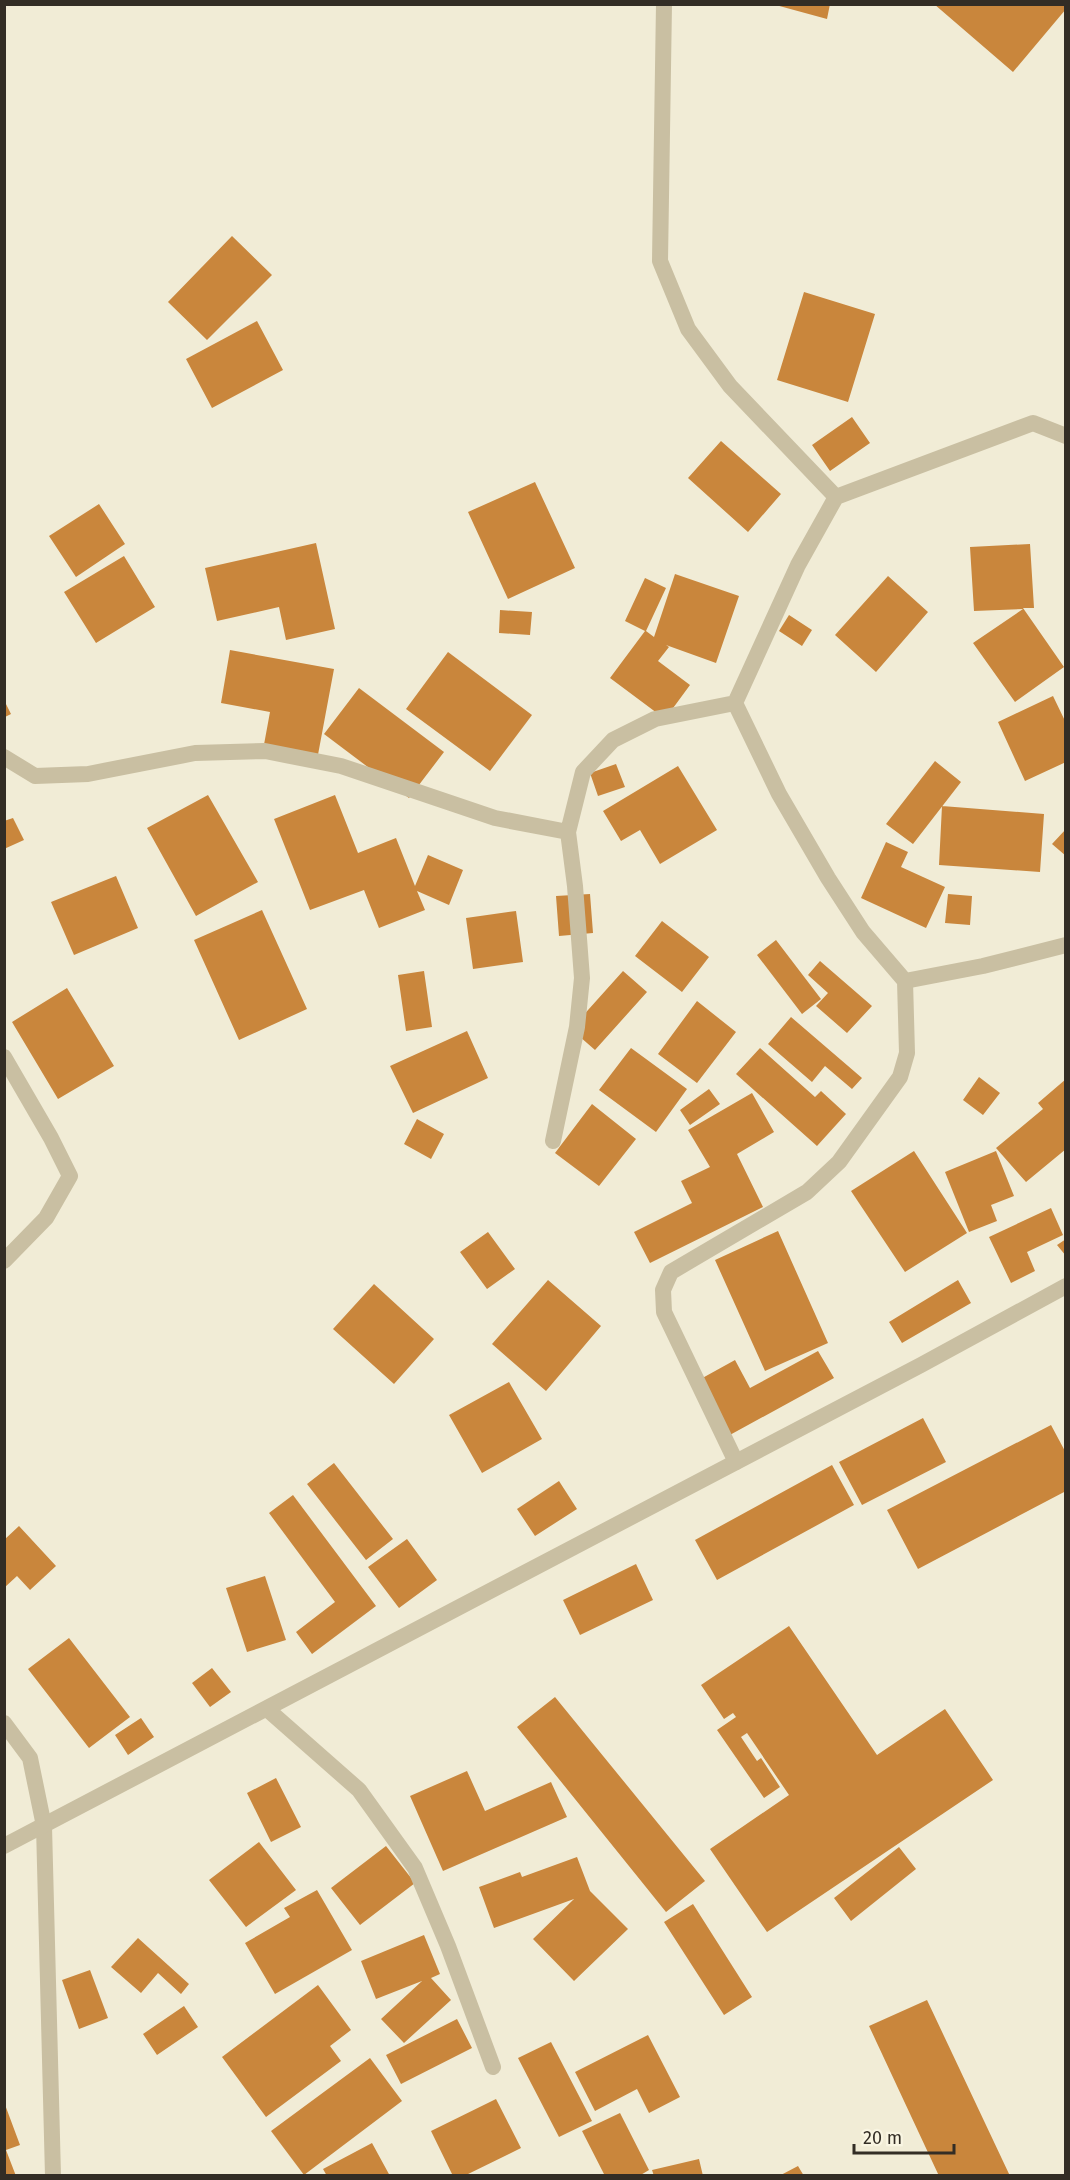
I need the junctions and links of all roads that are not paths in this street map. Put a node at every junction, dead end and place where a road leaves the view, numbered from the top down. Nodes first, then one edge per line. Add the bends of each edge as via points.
1 (664, 4) edge
2 (1065, 436) edge
3 (836, 497) junction
4 (735, 703) junction
5 (4, 758) edge
6 (568, 832) junction
7 (1065, 945) edge
8 (905, 981) junction
9 (4, 1057) edge
10 (552, 1141) dead end
11 (4, 1261) edge
12 (1065, 1286) edge
13 (736, 1462) junction
14 (267, 1709) junction
15 (4, 1723) edge
16 (44, 1826) junction
17 (4, 1846) edge
18 (493, 2067) dead end
19 (53, 2175) edge

1 - 3 street via 660,261 688,329 730,386
2 - 3 street via 1033,423
3 - 4 street via 798,565
4 - 6 street via 655,719 613,740 583,772
4 - 8 street via 779,794 828,878 863,932
5 - 6 street via 34,776 88,774 195,753 265,751 341,766 495,818
6 - 10 street via 582,978 577,1027
7 - 8 street
8 - 13 street via 904,1067 839,1162 807,1192 671,1272 663,1290 664,1312
9 - 11 street via 70,1176 46,1218
12 - 13 street
13 - 14 street
14 - 16 street
14 - 18 street via 359,1790 415,1868
15 - 16 street via 30,1758
16 - 17 street
16 - 19 street

